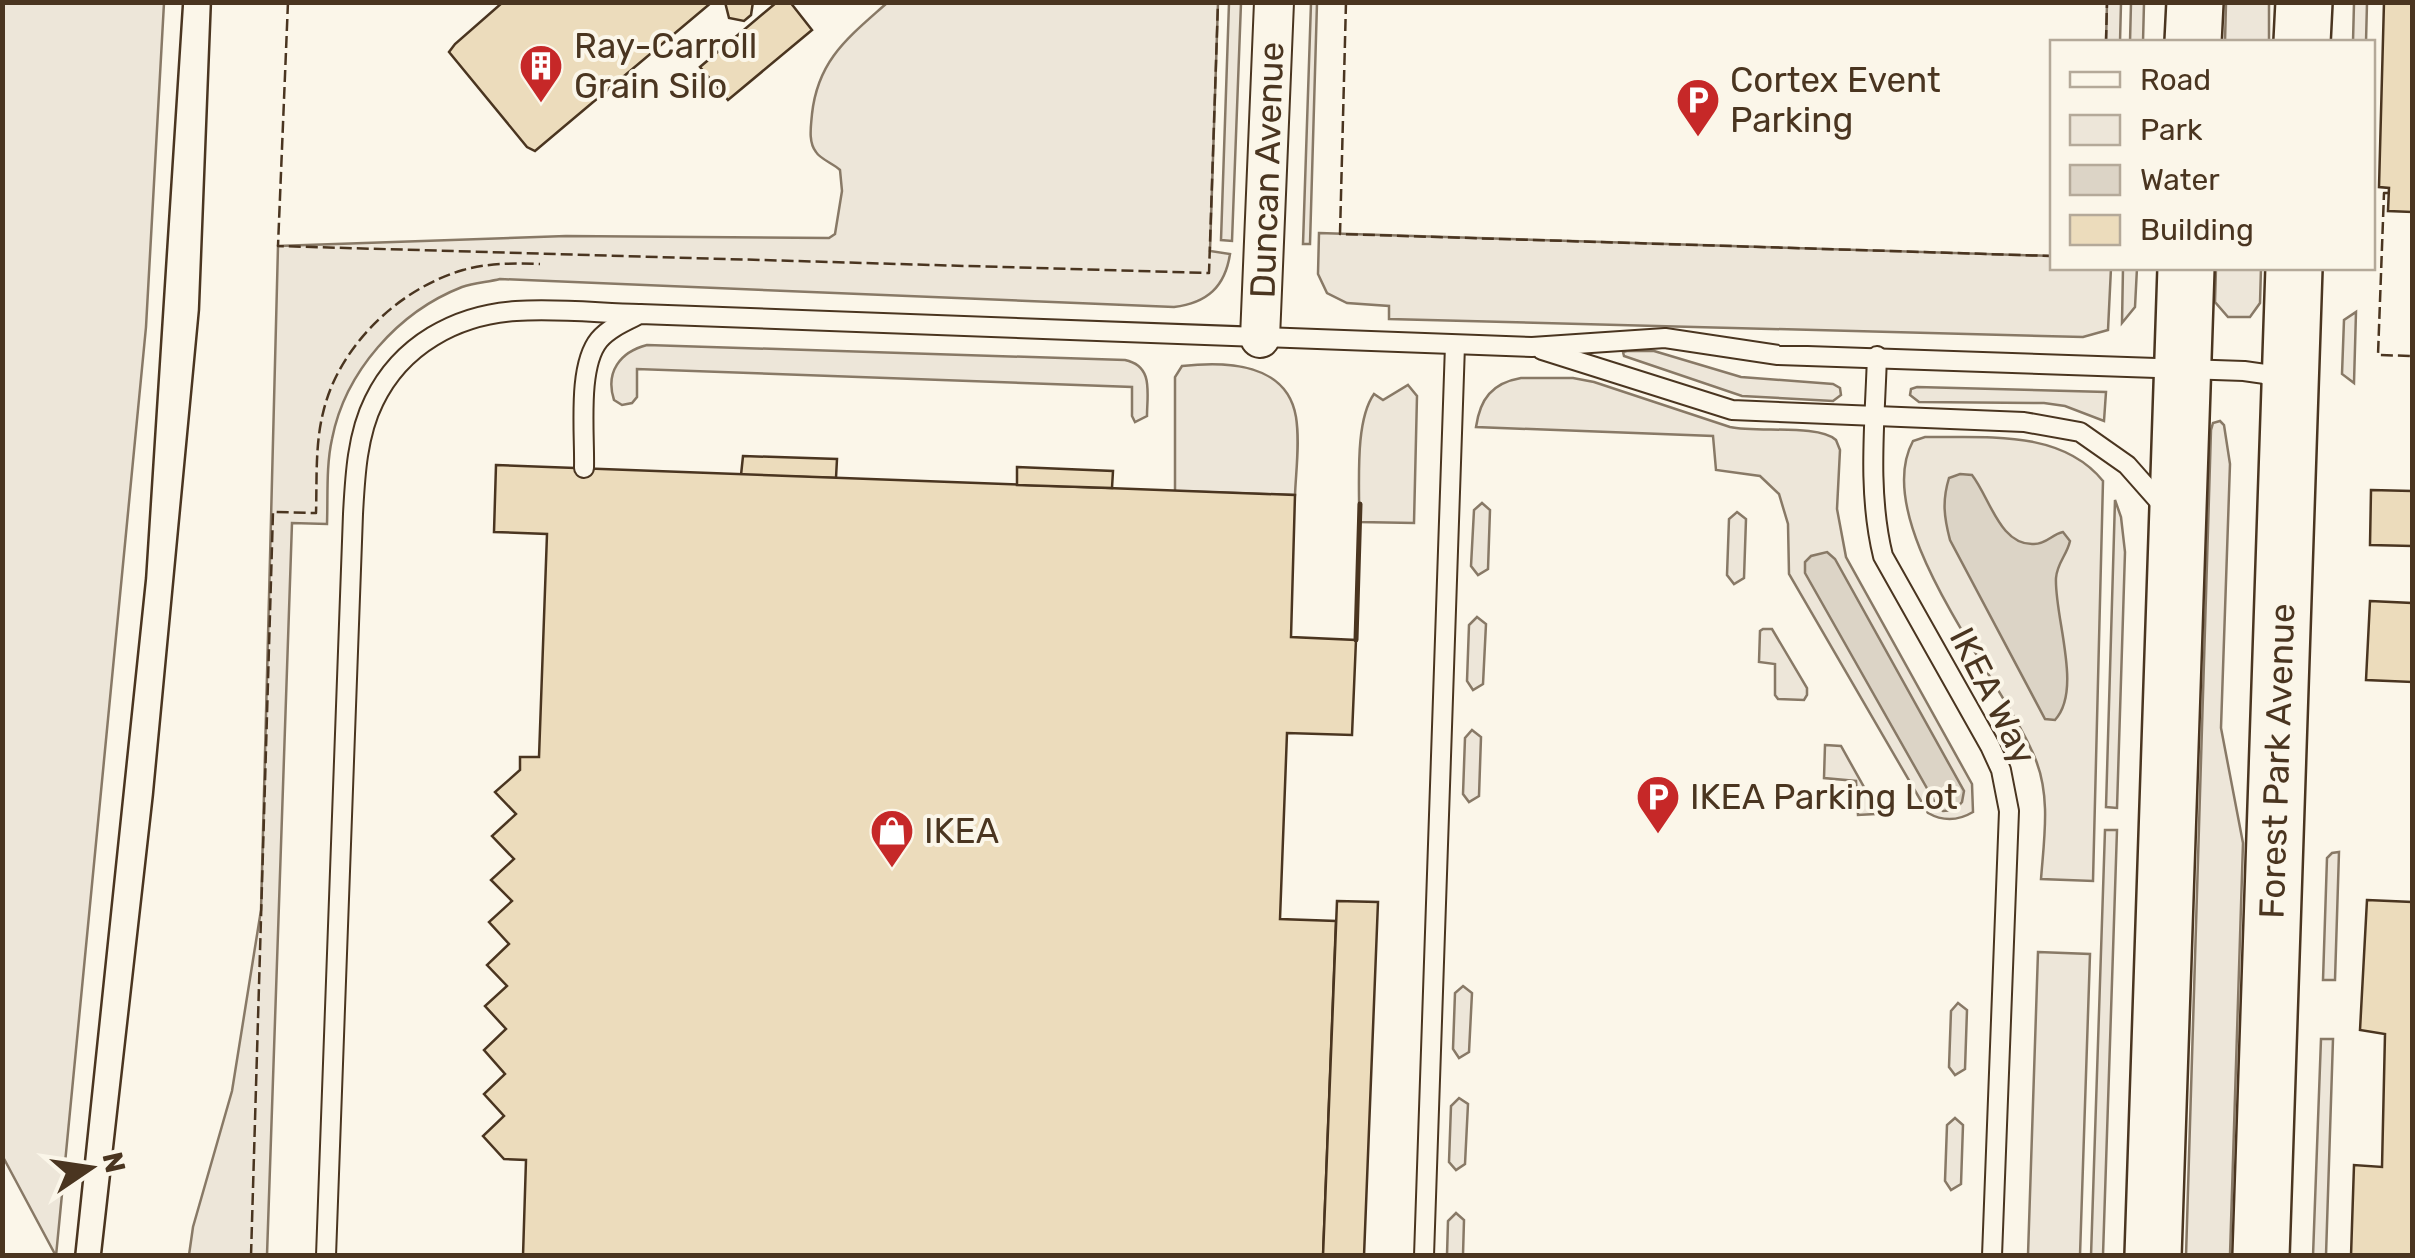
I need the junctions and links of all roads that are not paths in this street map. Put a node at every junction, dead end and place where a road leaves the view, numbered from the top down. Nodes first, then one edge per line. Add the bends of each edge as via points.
1 (1274, 2) edge
2 (2194, 2) edge
3 (2304, 2) edge
4 (2194, 40) edge
5 (2302, 40) edge
6 (2186, 270) edge
7 (2294, 270) edge
8 (640, 314) junction
9 (1260, 338) junction
10 (1455, 345) junction
11 (1532, 347) junction
12 (1877, 356) junction
13 (2182, 366) junction
14 (2290, 392) junction
15 (1875, 418) junction
16 (584, 468) dead end
17 (2176, 524) junction
18 (326, 1256) edge
19 (1424, 1256) edge
20 (1992, 1256) edge
21 (2154, 1256) edge
22 (2261, 1256) edge

1 - 9 street, Duncan Avenue
2 - 4 main road
3 - 5 main road
6 - 13 main road
7 - 14 main road, Forest Park Avenue
8 - 9 lane
8 - 16 lane via 606,334 590,358
8 - 18 lane via 518,310 456,322 409,355 373,401 355,470 352,514
9 - 10 lane
10 - 11 lane
10 - 19 lane
11 - 12 lane via 1665,338 1778,355
11 - 15 lane via 1732,410
12 - 13 lane
12 - 15 lane, IKEA Way
13 - 14 lane via 2265,374
13 - 17 main road
14 - 22 main road, Forest Park Avenue
15 - 17 lane via 2024,422 2080,432 2127,465
15 - 20 lane, IKEA Way via 1873,489 1883,556 1990,746 2006,790
17 - 21 main road

